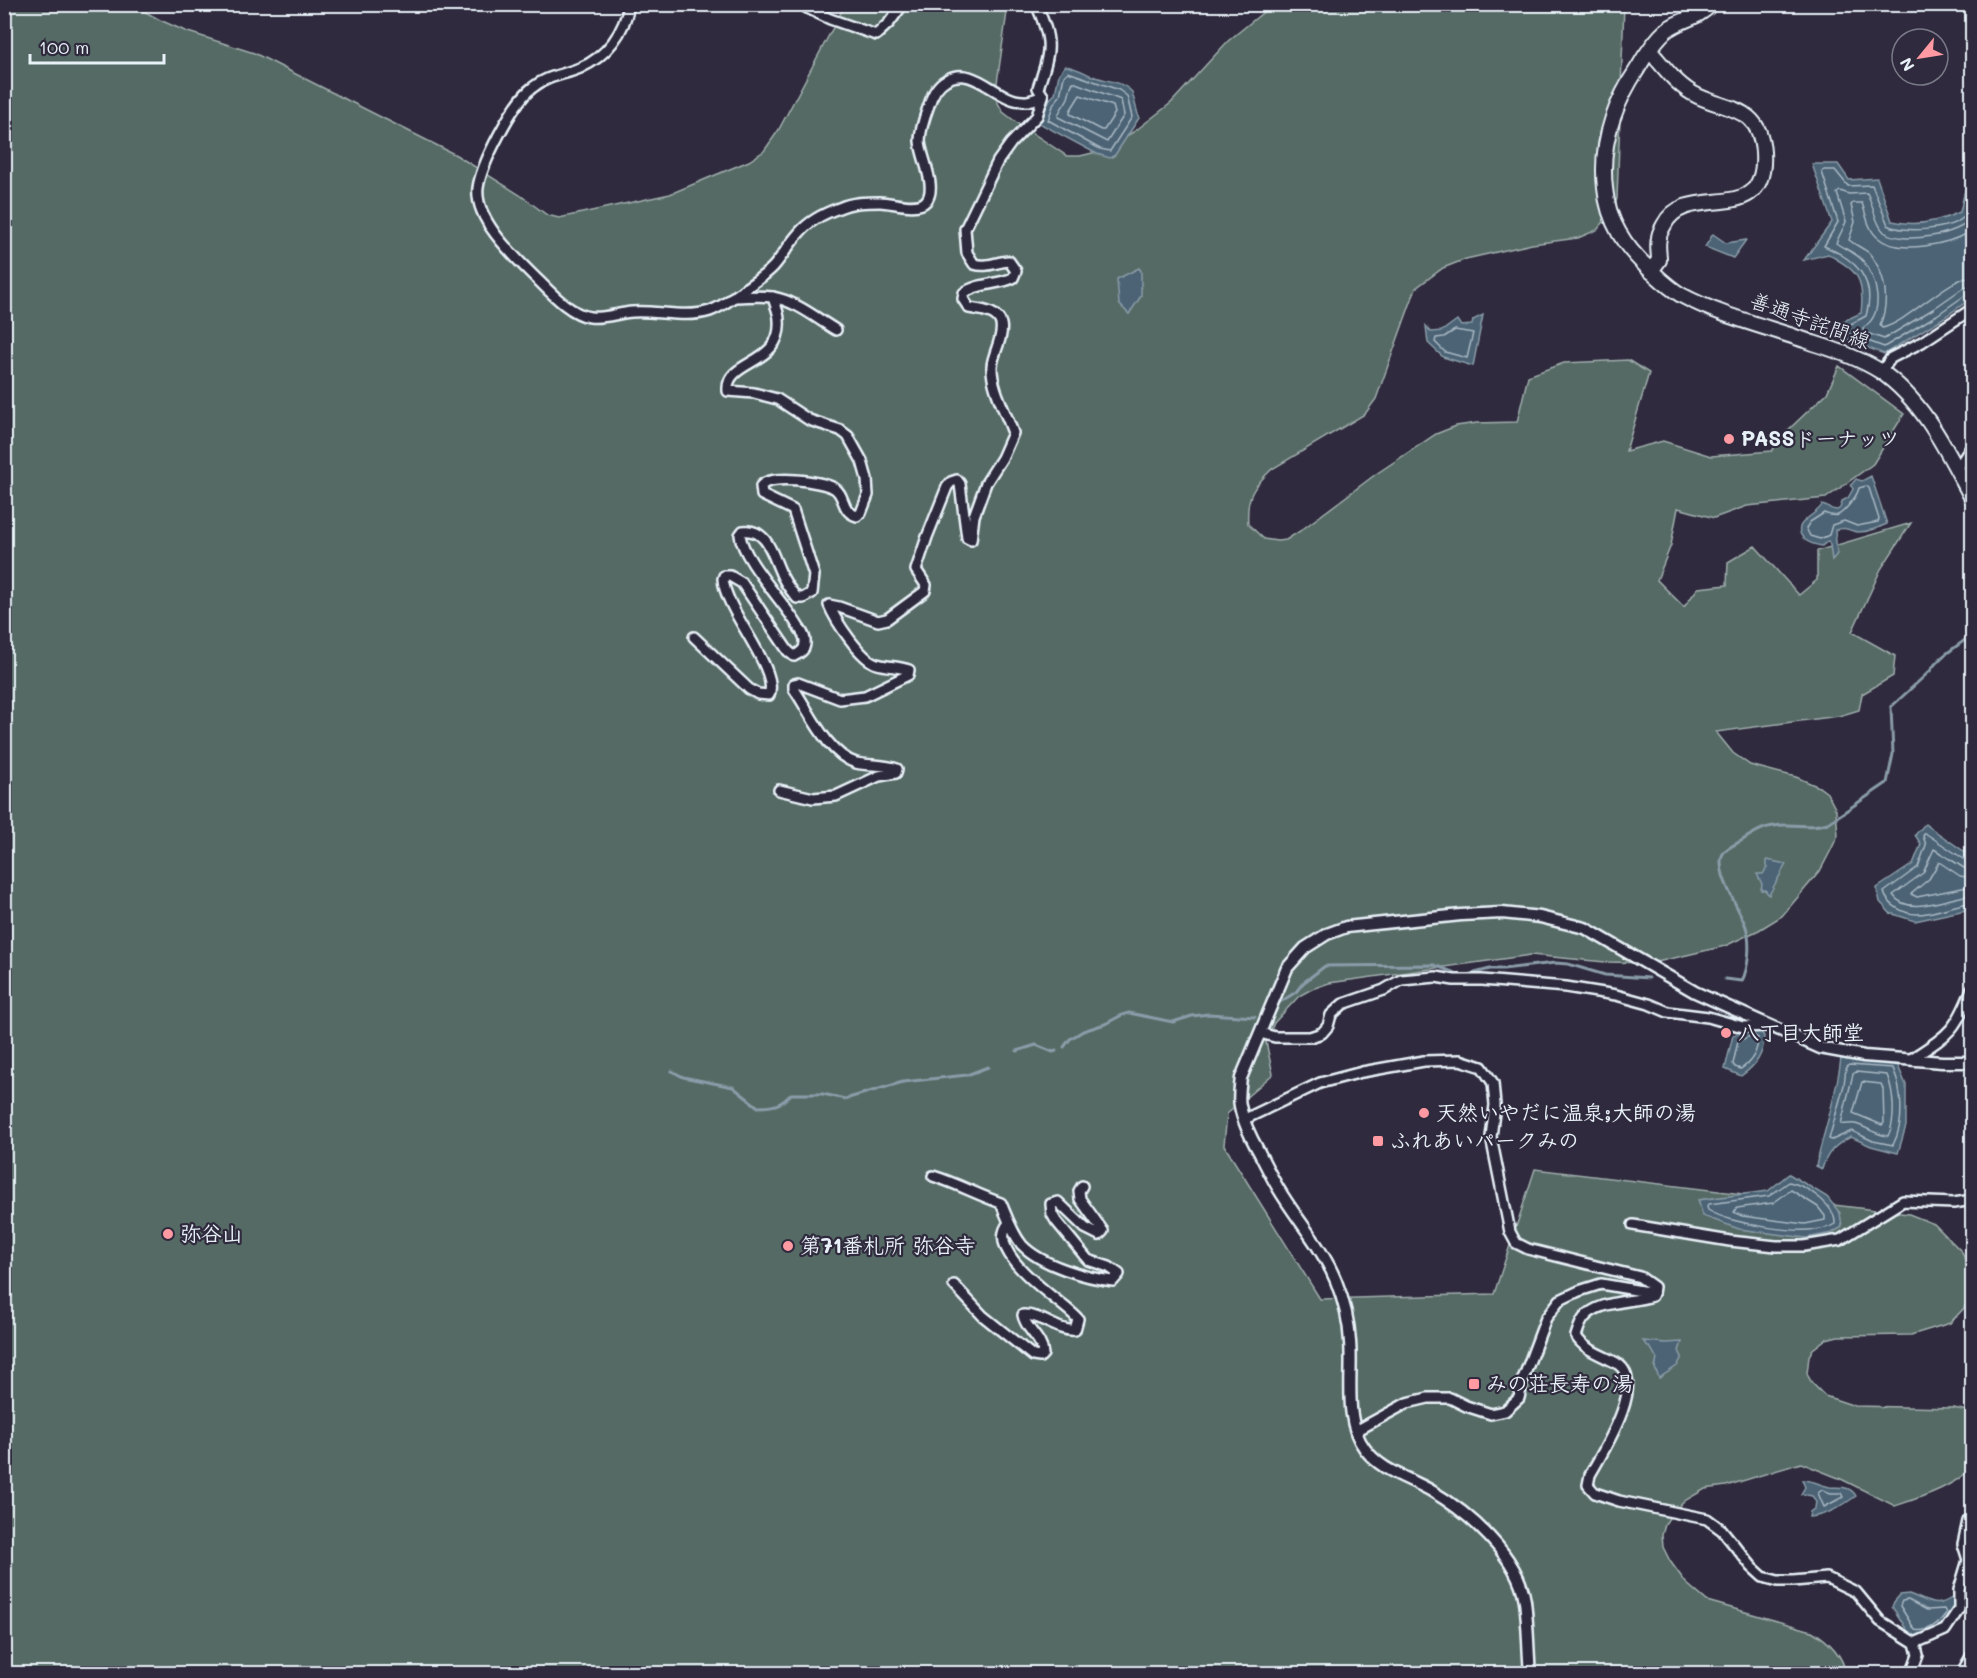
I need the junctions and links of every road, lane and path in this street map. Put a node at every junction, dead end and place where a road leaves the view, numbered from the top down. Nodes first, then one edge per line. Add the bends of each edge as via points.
1 (629, 4) edge
2 (805, 4) edge
3 (903, 4) edge
4 (1036, 4) edge
5 (1711, 4) edge
6 (1650, 51) junction
7 (1043, 96) junction
8 (1651, 271) junction
9 (733, 297) junction
10 (773, 297) junction
11 (1972, 309) edge
12 (837, 330) dead end
13 (1881, 372) junction
14 (1972, 446) edge
15 (1957, 469) junction
16 (1972, 498) edge
17 (694, 637) dead end
18 (780, 790) dead end
19 (1972, 989) edge
20 (1768, 1026) junction
21 (1260, 1033) junction
22 (1911, 1059) junction
23 (1972, 1062) edge
24 (1245, 1119) junction
25 (933, 1176) dead end
26 (1082, 1186) dead end
27 (1972, 1200) edge
28 (1009, 1223) junction
29 (1633, 1225) dead end
30 (954, 1284) dead end
31 (1653, 1293) junction
32 (1356, 1431) junction
33 (1972, 1518) edge
34 (1915, 1643) junction
35 (1972, 1655) edge
36 (1530, 1674) edge
37 (1911, 1674) edge
38 (1961, 1674) edge

1 - 9 street via 623,27 598,58 532,87 512,112 484,168 478,189 480,209 499,239 541,283 575,312 589,317 632,312 703,313
2 - 3 street via 830,19 876,35
4 - 7 street via 1049,49 1038,88
5 - 6 main road, 善通寺詫間線 via 1699,15 1667,29
6 - 8 main road, 善通寺詫間線 via 1616,110 1604,156 1604,176 1616,229
6 - 8 main road via 1690,92 1738,109 1752,122 1763,152 1760,180 1752,192 1736,200 1685,205 1669,215 1659,236 1659,260
7 - 9 street via 1024,102 974,78 948,78 930,102 920,138 931,192 926,201 914,205 858,202 816,219 772,267
7 - 18 street via 1037,116 998,161 965,229 969,260 984,267 1009,261 1016,271 1006,281 964,293 969,308 994,315 1000,322 992,365 995,385 1013,433 986,483 970,540 957,480 947,487 916,570 926,585 925,591 887,619 878,621 829,605 868,661 898,666 909,670 909,675 865,696 840,699 794,684 837,753 855,762 897,769 896,773 879,776 836,796 813,798
8 - 13 main road, 善通寺詫間線 via 1664,284 1702,304 1852,356
9 - 10 street
10 - 12 street via 792,303
10 - 17 street via 779,327 772,347 730,378 728,391 777,399 809,420 840,430 848,436 862,461 868,495 857,516 848,512 835,489 824,485 773,479 760,486 762,495 793,510 814,575 812,593 797,598 766,540 754,531 743,531 740,535 751,559 805,637 803,650 794,656 742,583 724,576 723,590 766,668 770,695 749,689
11 - 13 street via 1891,358
13 - 15 main road, 善通寺詫間線 via 1921,410
14 - 15 street
15 - 16 main road, 善通寺詫間線
19 - 22 street via 1953,1029
20 - 21 street via 1743,1027 1668,1012 1616,995 1566,987 1436,977 1401,980 1343,1004 1331,1015 1322,1033 1310,1037
20 - 21 street via 1695,992 1585,928 1540,916 1502,914 1346,927 1327,934 1305,948 1287,968
20 - 22 street via 1820,1048
21 - 24 street via 1241,1078 1239,1096
22 - 23 street
24 - 31 street via 1320,1083 1362,1072 1424,1061 1460,1060 1482,1067 1492,1083 1495,1105 1491,1137 1510,1232 1516,1243 1640,1276 1654,1287
24 - 32 street via 1278,1189 1321,1251 1343,1299 1348,1317
25 - 28 street via 1001,1203
26 - 28 street via 1078,1191 1080,1199 1103,1231 1099,1235 1085,1228 1058,1202 1051,1204 1052,1214 1088,1260 1119,1274 1113,1281 1057,1267 1023,1245
27 - 29 street via 1903,1201 1840,1240 1804,1246 1730,1241
28 - 30 street via 1004,1239 1009,1253 1038,1287 1072,1312 1078,1319 1075,1330 1023,1315 1043,1349 1040,1357 1033,1356 983,1316
31 - 32 street via 1601,1284 1560,1300 1546,1318 1519,1398 1505,1411 1491,1414 1450,1398 1428,1398 1407,1403
31 - 34 street via 1636,1302 1612,1303 1594,1310 1584,1318 1576,1336 1581,1344 1620,1365 1627,1380 1620,1421 1588,1485 1594,1493 1618,1501 1707,1519 1722,1530 1763,1577 1778,1581 1827,1578 1856,1592 1880,1621
32 - 36 street via 1365,1450 1387,1470 1454,1505 1495,1543 1521,1585
33 - 34 street via 1963,1544 1968,1560 1959,1590 1959,1609 1945,1630
34 - 37 street via 1918,1655
35 - 38 street

